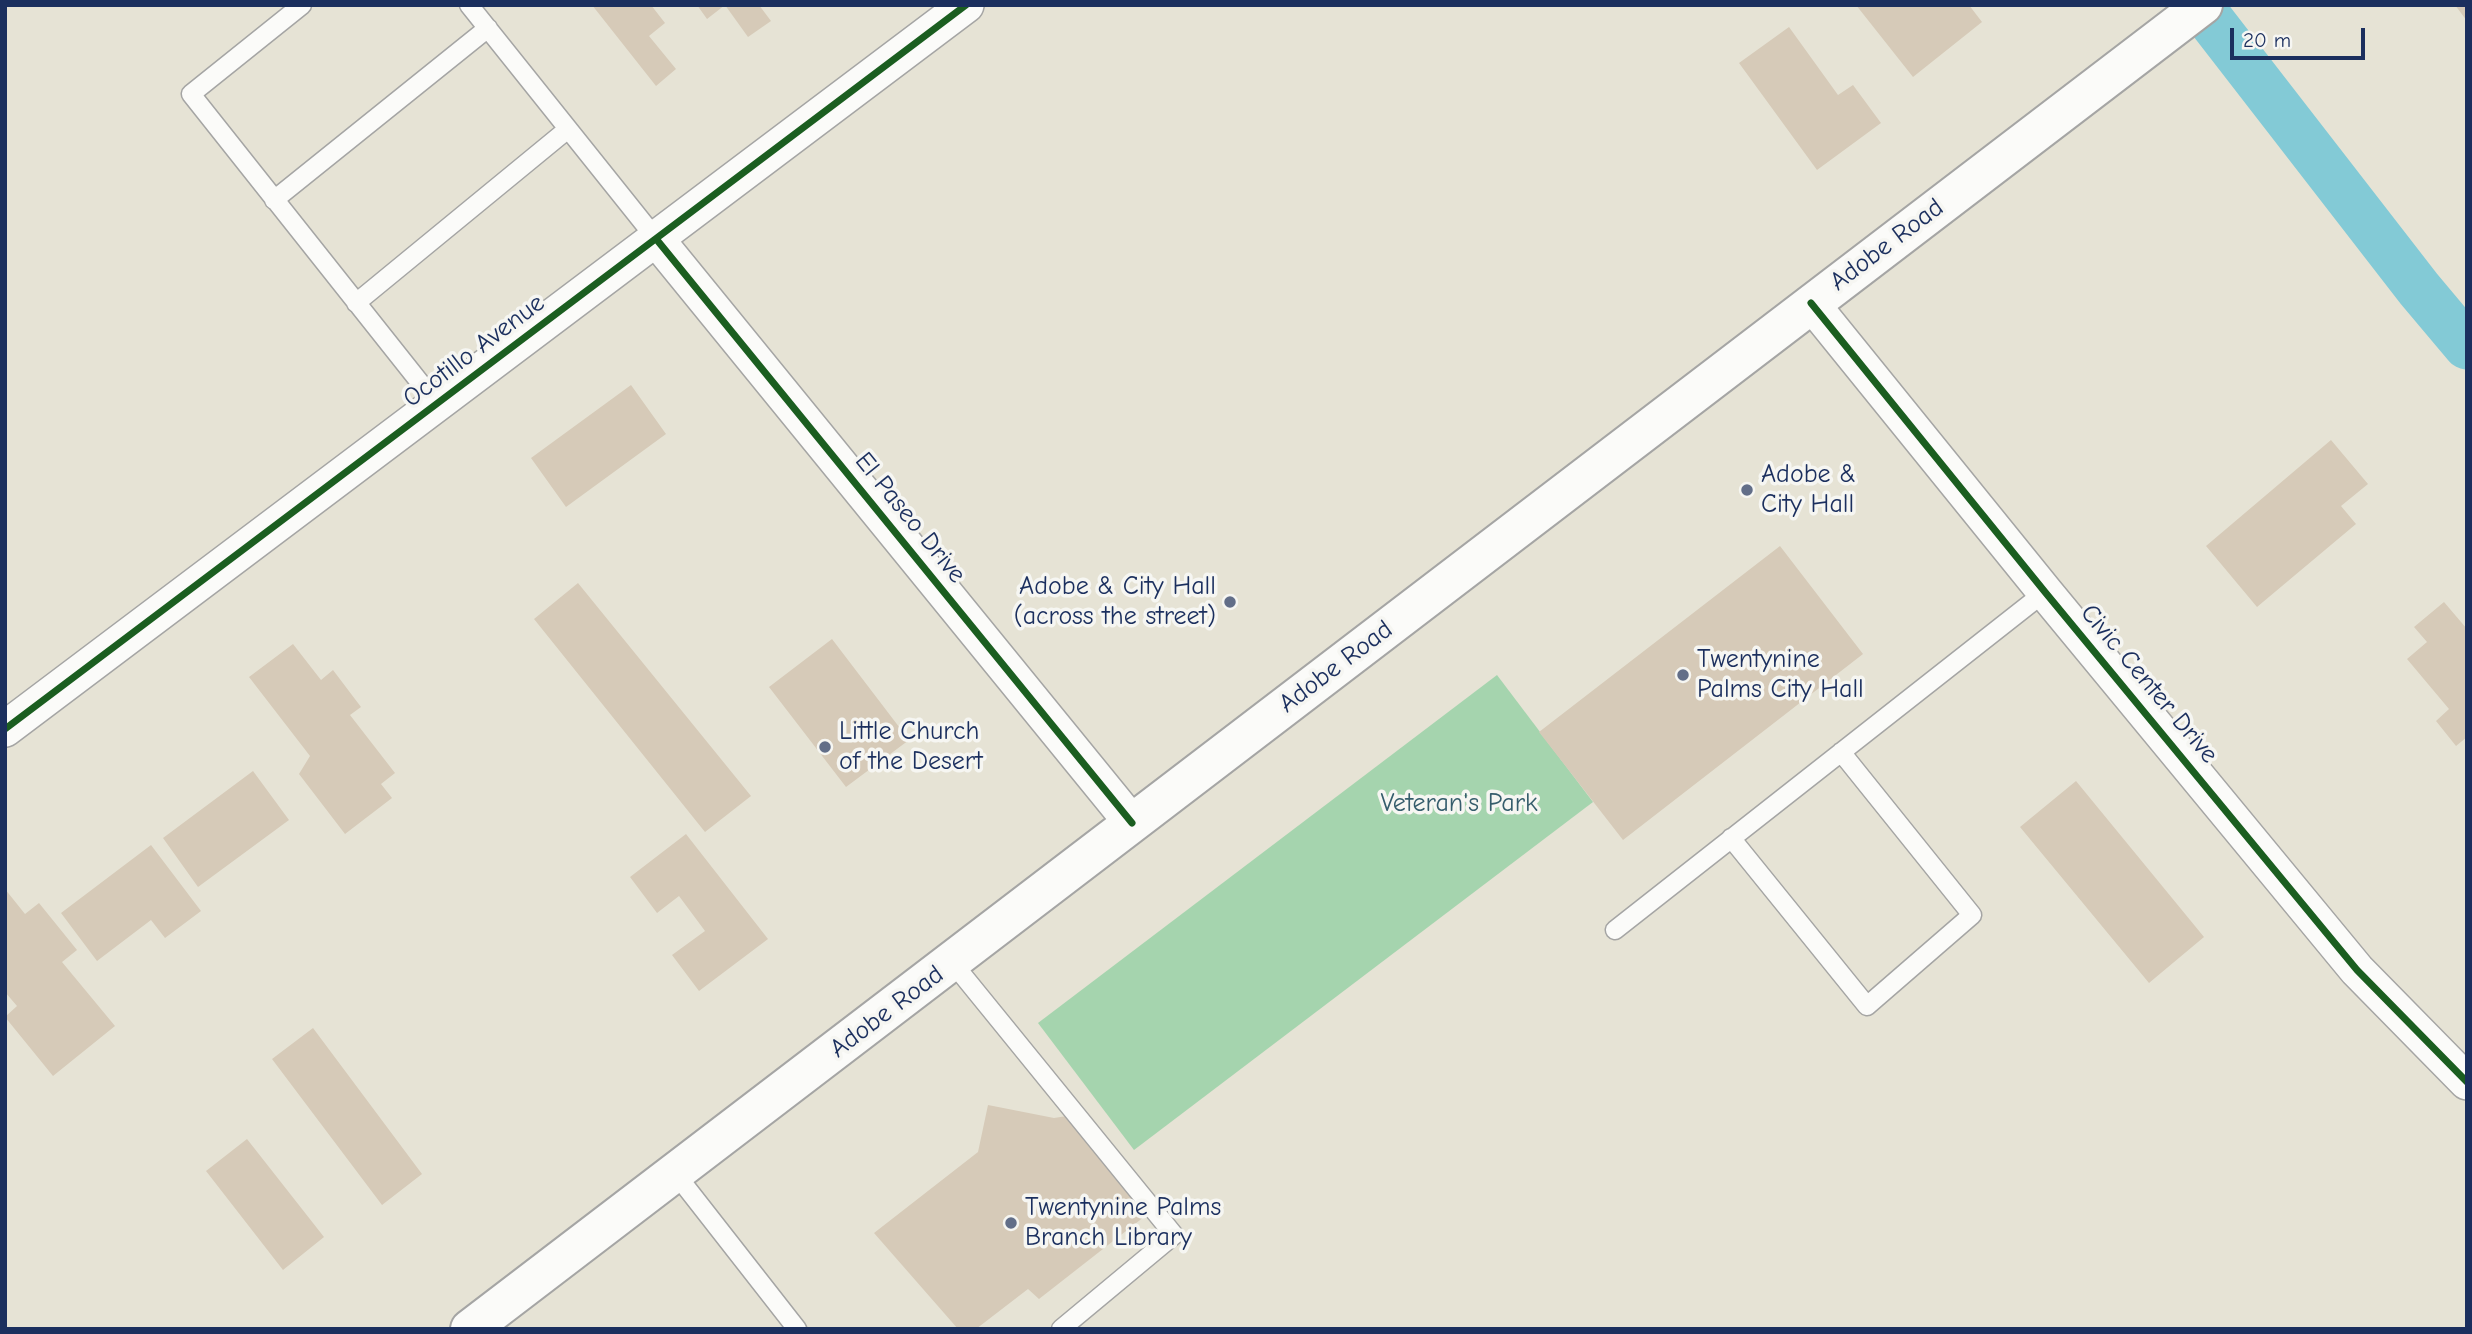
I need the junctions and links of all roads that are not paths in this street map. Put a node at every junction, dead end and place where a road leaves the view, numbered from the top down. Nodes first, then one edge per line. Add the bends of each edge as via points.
1 (302, 5) edge
2 (469, 5) edge
3 (966, 5) edge
4 (2203, 5) edge
5 (488, 28) junction
6 (568, 129) junction
7 (274, 200) junction
8 (657, 240) junction
9 (356, 303) junction
10 (1811, 303) junction
11 (437, 404) junction
12 (2045, 592) junction
13 (5, 729) edge
14 (1841, 752) junction
15 (1132, 823) junction
16 (1731, 838) junction
17 (1615, 930) dead end
18 (952, 962) junction
19 (2467, 1082) edge
20 (675, 1173) junction
21 (470, 1329) edge
22 (797, 1329) edge
23 (1061, 1329) edge

1 - 7 lane via 191,94
2 - 5 lane
3 - 8 street, Ocotillo Avenue
4 - 10 main road, Adobe Road
5 - 6 lane
5 - 7 lane
6 - 8 lane
6 - 9 lane
7 - 9 lane
8 - 11 street, Ocotillo Avenue
8 - 15 street, El Paseo Drive
9 - 11 lane
10 - 12 street, Civic Center Drive
10 - 15 main road, Adobe Road
11 - 13 street, Ocotillo Avenue
12 - 14 lane
12 - 19 street, Civic Center Drive via 2357,970
14 - 16 lane
14 - 16 lane via 1972,915 1867,1006
15 - 18 main road, Adobe Road
16 - 17 lane
18 - 20 main road, Adobe Road
18 - 23 lane via 1174,1235
20 - 21 main road, Adobe Road
20 - 22 lane

